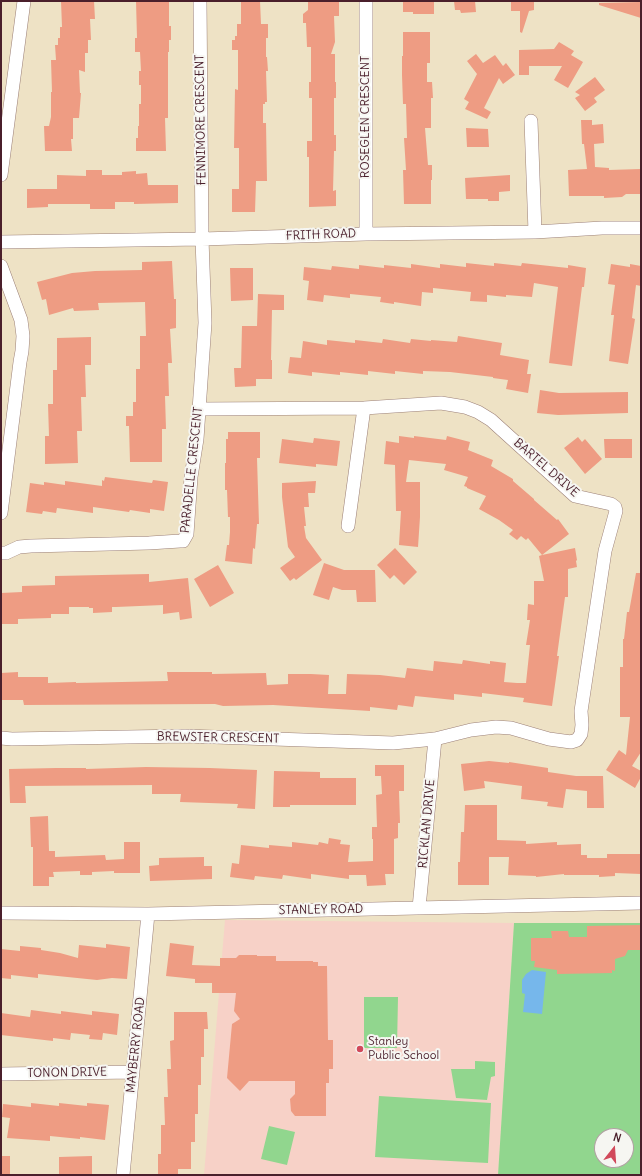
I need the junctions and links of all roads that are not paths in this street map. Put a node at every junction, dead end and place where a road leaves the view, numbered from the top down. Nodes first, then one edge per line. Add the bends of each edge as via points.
1 (24, 1) edge
2 (200, 1) edge
3 (366, 1) edge
4 (531, 121) dead end
5 (1, 175) edge
6 (641, 228) edge
7 (535, 232) junction
8 (366, 234) junction
9 (202, 239) junction
10 (1, 242) edge
11 (1, 266) edge
12 (364, 408) junction
13 (199, 409) junction
14 (1, 513) edge
15 (348, 526) dead end
16 (1, 553) edge
17 (1, 738) edge
18 (435, 740) junction
19 (641, 904) edge
20 (419, 908) junction
21 (1, 913) edge
22 (148, 914) junction
23 (133, 1072) junction
24 (1, 1074) edge
25 (123, 1175) edge

1 - 5 street
2 - 9 street, FENNIMORE CRESCENT
3 - 8 street, ROSEGLEN CRESCENT
4 - 7 street
6 - 7 street, FRITH ROAD
7 - 8 street, FRITH ROAD
8 - 9 street, FRITH ROAD
9 - 10 street, FRITH ROAD
9 - 13 street, PARADELLE CRESCENT via 205,323
11 - 14 street via 21,320 23,336
12 - 13 street, BARTEL DRIVE
12 - 15 street
12 - 18 street, BARTEL DRIVE via 441,403 478,412 491,420 576,496 611,504 616,511 605,551 581,711 581,734 577,740 564,742 511,728 496,727 471,730
13 - 16 street, PARADELLE CRESCENT via 187,534 183,541 30,546
17 - 18 street, BREWSTER CRESCENT via 185,736 393,743
18 - 20 street, RICKLAN DRIVE
19 - 20 street, STANLEY ROAD
20 - 22 street, STANLEY ROAD
21 - 22 street, STANLEY ROAD
22 - 23 street, MAYBERRY ROAD
23 - 24 street, TONON DRIVE
23 - 25 street, MAYBERRY ROAD

